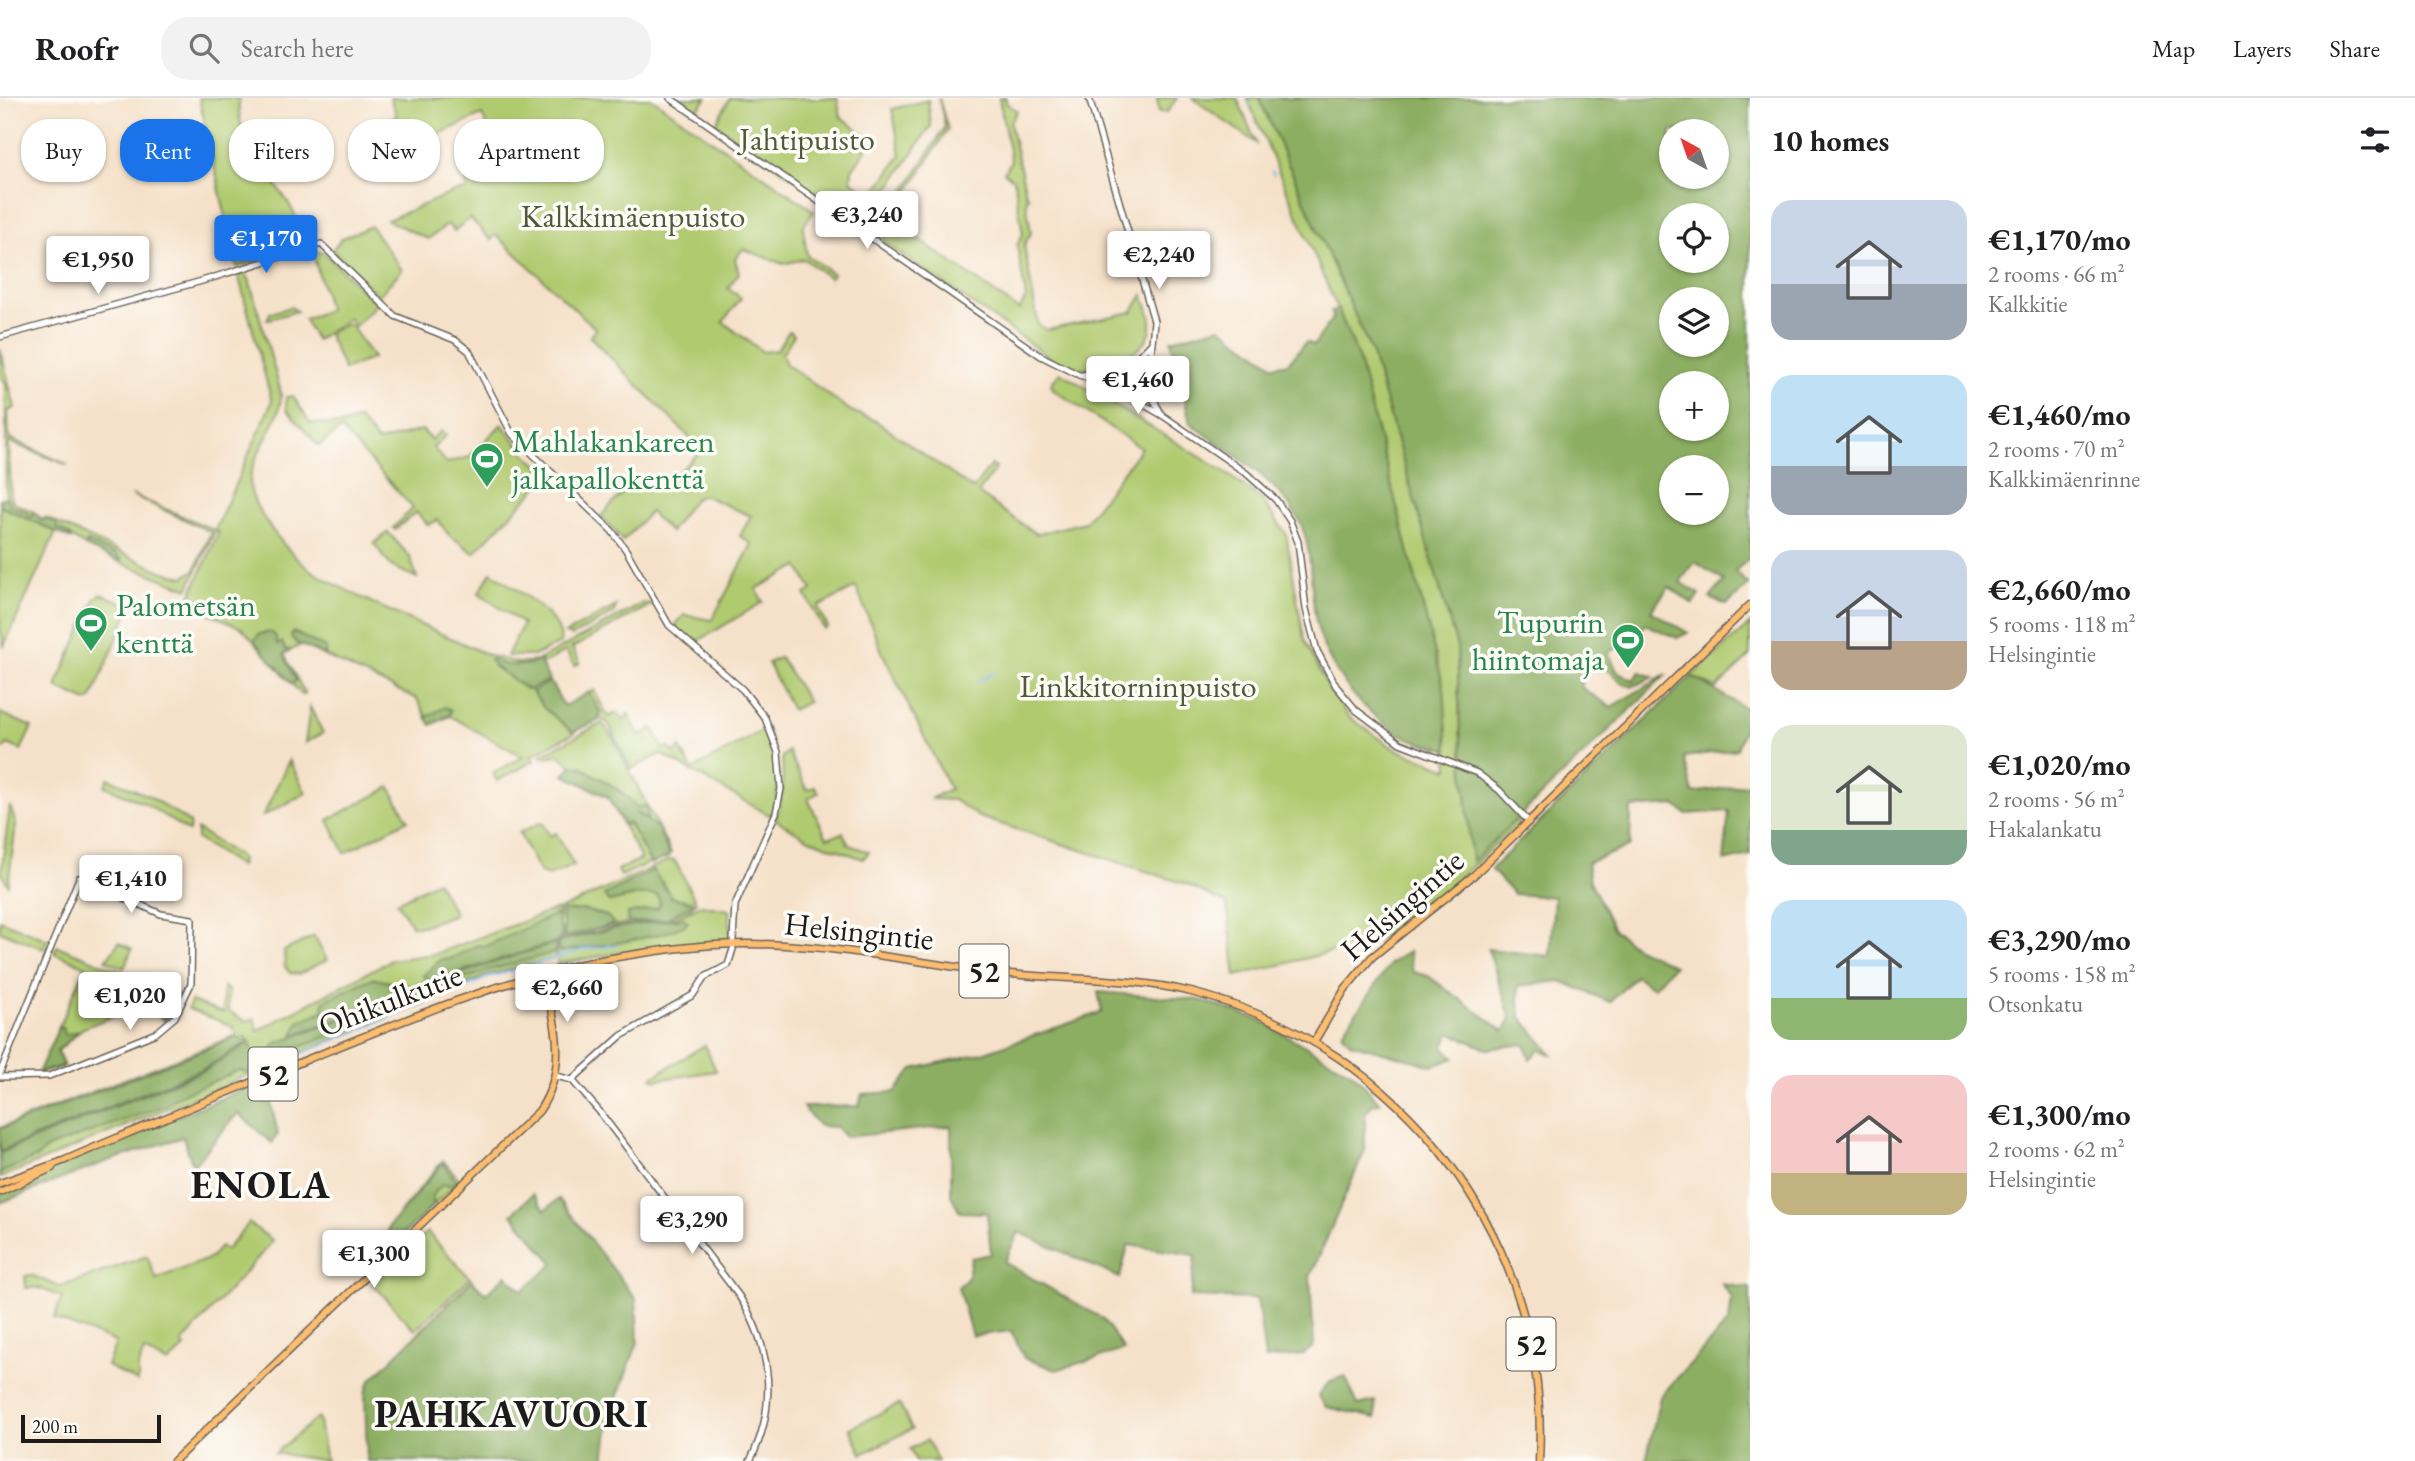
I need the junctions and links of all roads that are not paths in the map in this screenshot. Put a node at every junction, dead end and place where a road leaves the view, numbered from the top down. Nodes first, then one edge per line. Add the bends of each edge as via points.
1 (670, 98) edge
2 (1088, 98) edge
3 (0, 337) edge
4 (1153, 342) junction
5 (1129, 362) junction
6 (1117, 367) junction
7 (1144, 372) junction
8 (1079, 375) junction
9 (1144, 382) junction
10 (1115, 386) junction
11 (1129, 394) junction
12 (1162, 415) junction
13 (1750, 605) edge
14 (1529, 823) junction
15 (733, 940) dead end
16 (733, 949) dead end
17 (544, 973) junction
18 (1314, 1042) junction
19 (0, 1075) edge
20 (556, 1076) junction
21 (572, 1080) junction
22 (63, 1161) junction
23 (0, 1183) edge
24 (0, 1192) edge
25 (174, 1461) edge
26 (750, 1461) edge
27 (1539, 1461) edge

1 - 8 street via 1041,356
2 - 4 street via 1152,315
3 - 15 street via 321,244 395,316 455,340 469,351 512,434 612,531 669,625 743,690 768,723 781,763 781,789 776,813 735,905
4 - 5 street
4 - 7 street
5 - 6 street
5 - 7 street
6 - 8 street
6 - 10 street
7 - 9 street
8 - 10 street
9 - 11 street
9 - 12 street
10 - 11 street
11 - 12 street
12 - 14 street via 1246,473 1276,500 1290,521 1298,542 1306,610 1317,651 1356,710 1400,743 1477,773
13 - 14 main road, Helsingintie
14 - 18 main road, Helsingintie via 1456,891 1372,957 1345,989
16 - 21 street via 727,965 705,977 693,995 621,1036
17 - 18 main road, Helsingintie / 52 via 704,946 813,947 990,972 1157,985 1235,1005
17 - 20 main road via 558,1048
17 - 22 main road, Ohikulkutie / 52 via 454,1000
18 - 27 main road, 52 via 1374,1083 1417,1122 1484,1214 1513,1279 1531,1340 1539,1393
19 - 19 street via 79,878 161,914 192,919 191,984 175,1017 156,1033 50,1076
20 - 21 street
20 - 25 main road via 539,1111
21 - 26 street via 716,1266 758,1329 769,1393 762,1434
22 - 23 main road, Ohikulkutie / 52
22 - 24 main road, Ohikulkutie / 52

